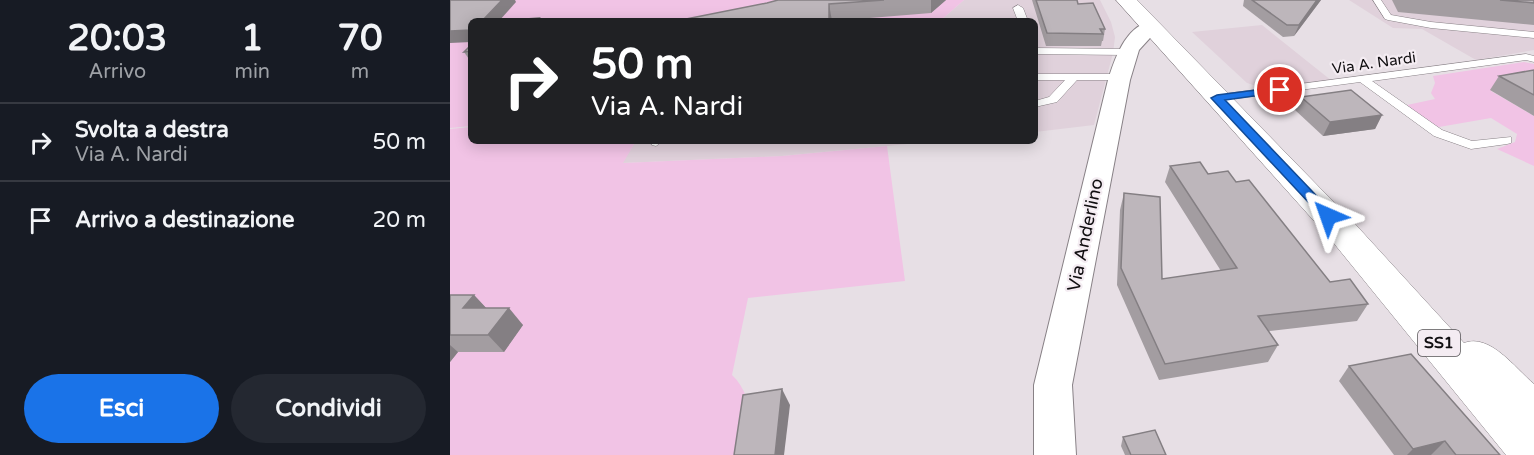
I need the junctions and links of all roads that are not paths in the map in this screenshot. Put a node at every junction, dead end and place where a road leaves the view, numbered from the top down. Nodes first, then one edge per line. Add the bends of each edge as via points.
1 (1126, 0) edge
2 (1377, 0) edge
3 (1018, 8) dead end
4 (1022, 18) edge
5 (1150, 27) junction
6 (1534, 35) edge
7 (1038, 51) edge
8 (1534, 58) edge
9 (1123, 65) junction
10 (1038, 76) edge
11 (1074, 77) junction
12 (1364, 80) junction
13 (1217, 98) junction
14 (1038, 103) edge
15 (1506, 140) dead end
16 (1344, 233) junction
17 (1534, 412) edge
18 (1534, 453) edge
19 (1055, 455) edge

1 - 5 main road, SS1
2 - 6 lane via 1388,17
3 - 4 lane
5 - 9 street, Via Anderlino via 1134,39
5 - 13 main road, SS1
7 - 9 lane
8 - 12 lane, Via A. Nardi
9 - 11 lane
9 - 19 street, Via Anderlino via 1053,385
10 - 11 lane
11 - 14 lane via 1053,99
12 - 13 lane, Via A. Nardi
12 - 15 lane via 1425,125 1454,140 1481,145
13 - 16 main road, SS1
16 - 17 main road, SS1
16 - 18 main road, SS1

